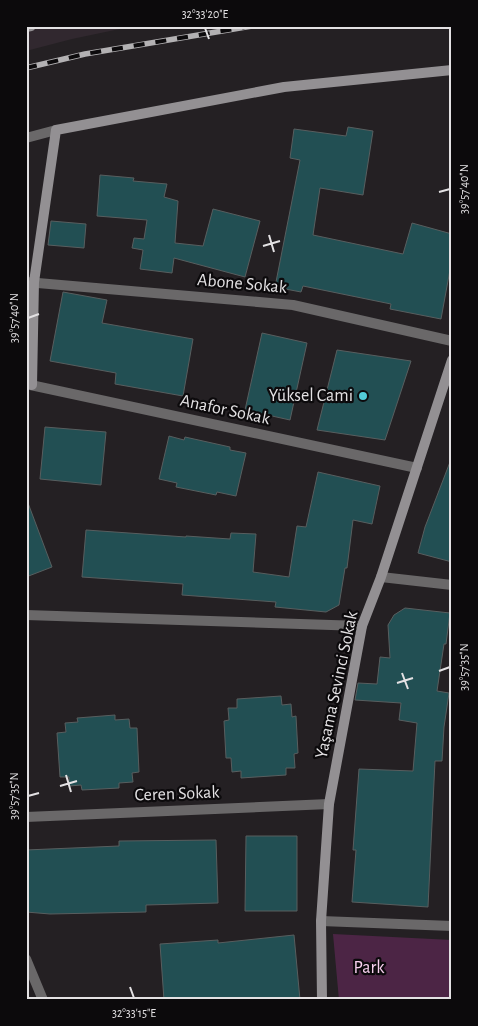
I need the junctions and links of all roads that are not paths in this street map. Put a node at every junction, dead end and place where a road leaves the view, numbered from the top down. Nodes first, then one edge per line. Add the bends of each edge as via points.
1 (31, 26) edge
2 (26, 28) edge
3 (452, 70) edge
4 (56, 130) junction
5 (26, 138) edge
6 (30, 282) edge
7 (452, 341) edge
8 (452, 360) edge
9 (29, 384) edge
10 (417, 468) junction
11 (381, 577) junction
12 (452, 586) edge
13 (26, 616) edge
14 (362, 626) junction
15 (329, 804) junction
16 (26, 817) edge
17 (321, 921) junction
18 (452, 926) edge
19 (26, 959) edge
20 (44, 1000) edge
21 (322, 1000) edge

1 - 2 street
3 - 4 street via 284,87
4 - 5 street
4 - 6 street
6 - 7 street, Abone Sokak via 294,304
6 - 9 street
8 - 10 street, Yaşama Sevinci Sokak
9 - 10 street, Anafor Sokak
10 - 11 street, Yaşama Sevinci Sokak
11 - 12 street
11 - 14 street, Yaşama Sevinci Sokak
13 - 14 street
14 - 15 street, Yaşama Sevinci Sokak
15 - 16 street, Ceren Sokak
15 - 17 street, Yaşama Sevinci Sokak
17 - 18 street
17 - 21 street, Yaşama Sevinci Sokak
19 - 20 street

